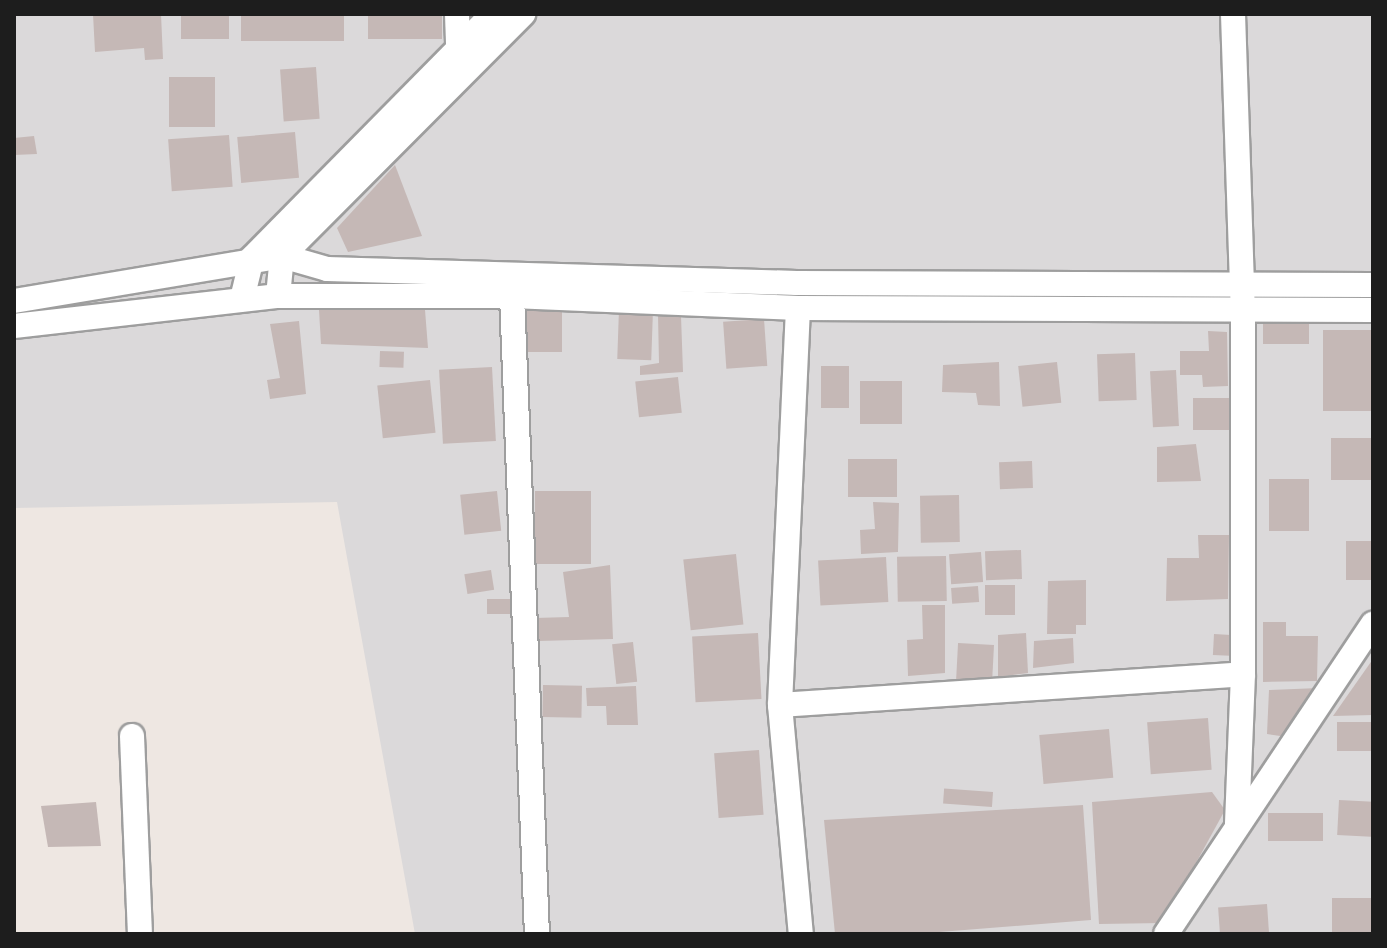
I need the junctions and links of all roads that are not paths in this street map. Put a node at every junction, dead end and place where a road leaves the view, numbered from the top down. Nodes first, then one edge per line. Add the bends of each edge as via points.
1 (457, 14) edge
2 (493, 14) edge
3 (523, 14) edge
4 (1233, 14) edge
5 (458, 47) junction
6 (282, 256) junction
7 (252, 258) junction
8 (1240, 282) junction
9 (1373, 285) edge
10 (278, 296) junction
11 (512, 296) junction
12 (242, 299) junction
13 (14, 301) edge
14 (798, 308) junction
15 (1243, 308) junction
16 (1373, 310) edge
17 (14, 326) edge
18 (1373, 624) edge
19 (1243, 674) junction
20 (780, 705) junction
21 (132, 736) dead end
22 (1237, 824) junction
23 (140, 934) edge
24 (537, 934) edge
25 (801, 934) edge
26 (1166, 934) edge

1 - 5 street
2 - 5 street
3 - 6 street
4 - 8 street
5 - 7 street
6 - 7 street
6 - 8 street via 327,269 781,282
6 - 10 street
7 - 12 street
7 - 13 street
8 - 9 street
8 - 15 street
10 - 11 street
10 - 12 street
11 - 14 street
11 - 24 street
12 - 17 street
14 - 15 street
14 - 20 street
15 - 16 street
15 - 19 street
18 - 22 street
19 - 20 street
19 - 22 street
20 - 25 street
21 - 23 street
22 - 26 street

